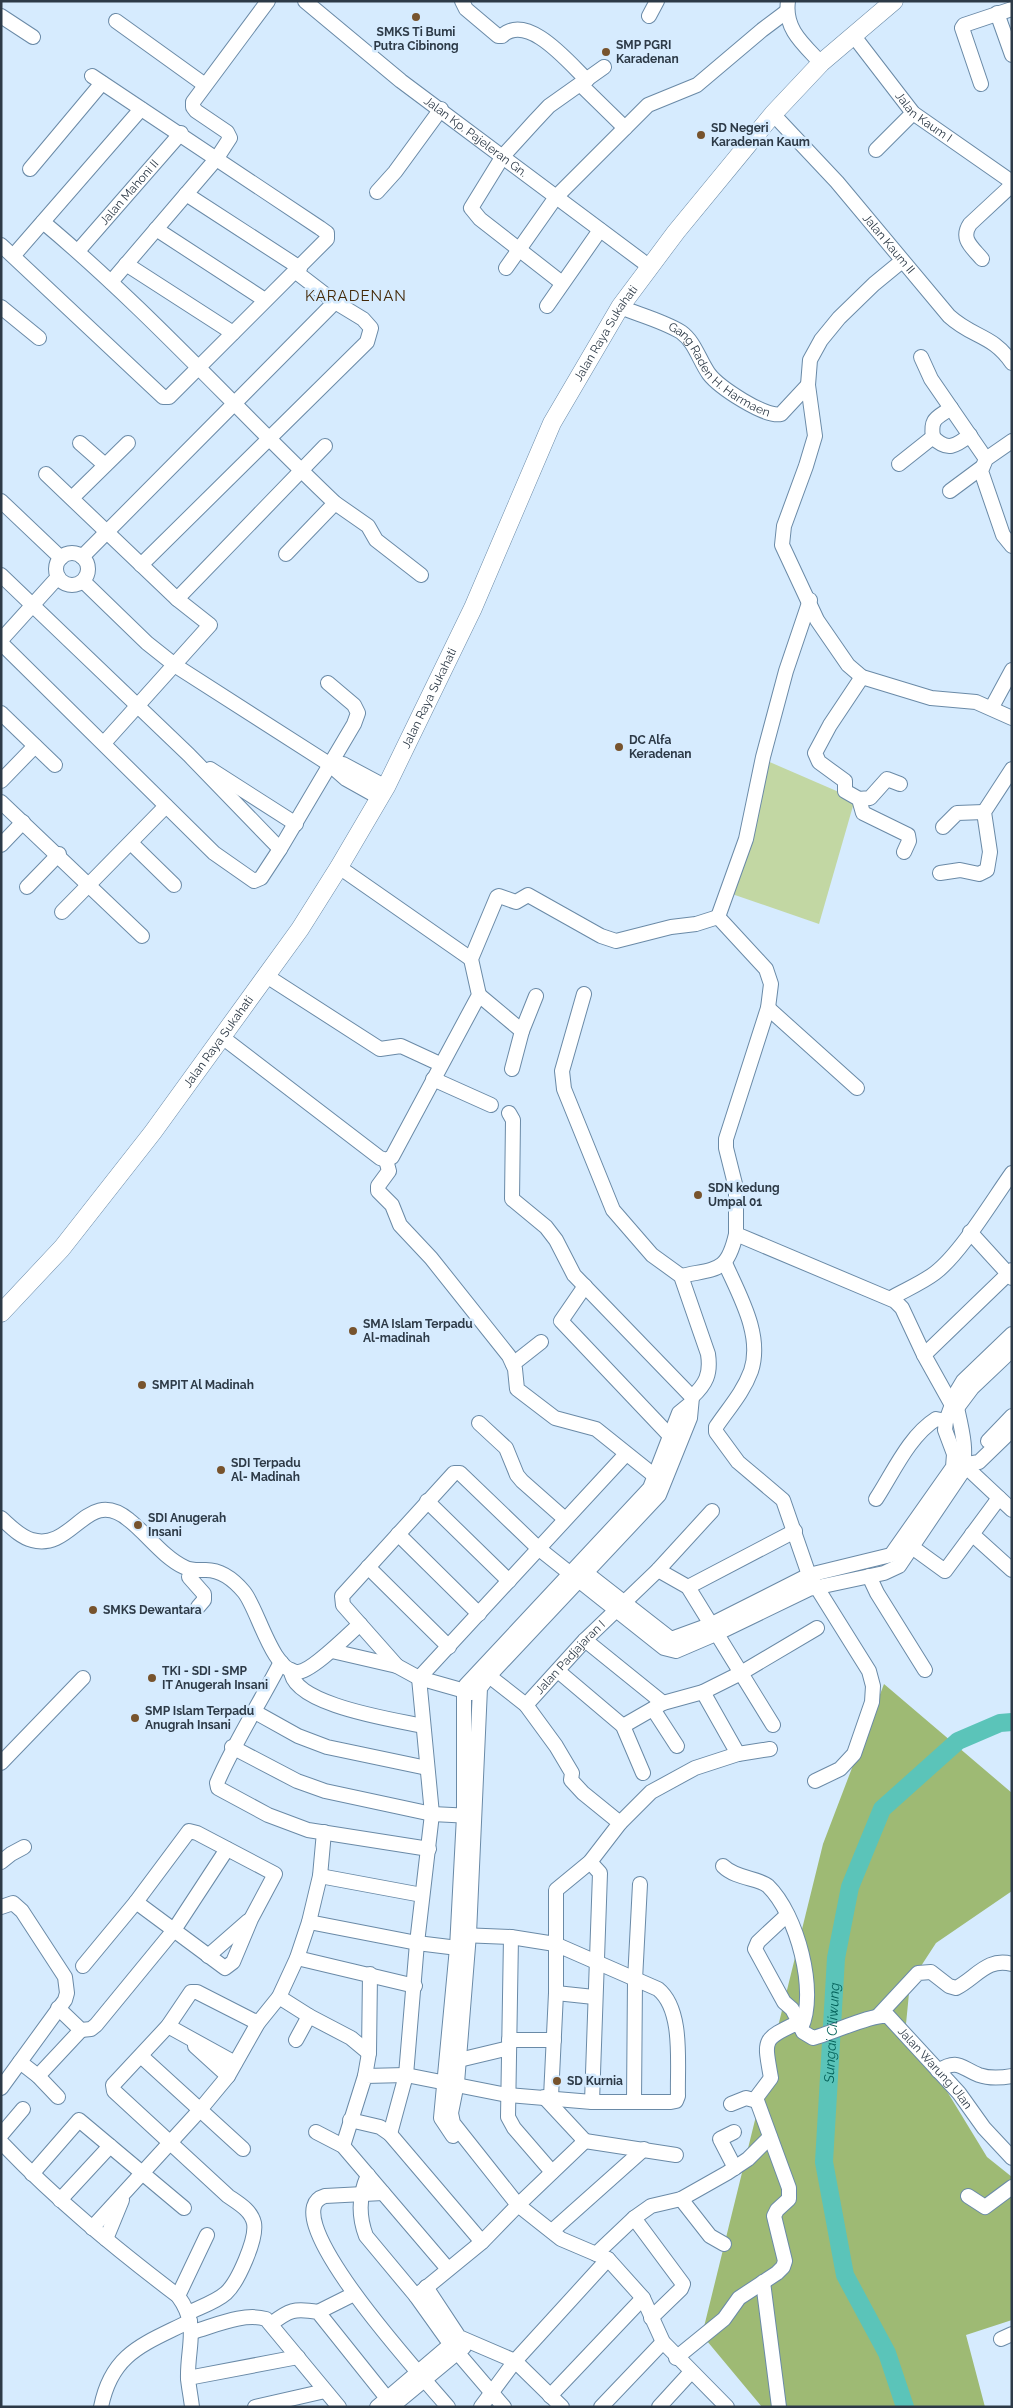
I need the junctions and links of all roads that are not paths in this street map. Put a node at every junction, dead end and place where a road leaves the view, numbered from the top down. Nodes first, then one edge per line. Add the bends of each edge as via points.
1 (268, 1) edge
2 (305, 1) edge
3 (462, 1) edge
4 (657, 1) edge
5 (894, 1) edge
6 (787, 7) edge
7 (1012, 9) edge
8 (997, 13) junction
9 (1, 16) edge
10 (649, 16) dead end
11 (116, 21) dead end
12 (852, 35) junction
13 (33, 37) dead end
14 (1012, 55) edge
15 (821, 63) junction
16 (604, 67) dead end
17 (584, 82) junction
18 (981, 84) dead end
19 (205, 85) junction
20 (141, 109) junction
21 (441, 109) junction
22 (912, 112) junction
23 (773, 114) junction
24 (625, 128) junction
25 (181, 134) junction
26 (876, 150) dead end
27 (503, 156) junction
28 (217, 158) junction
29 (30, 169) dead end
30 (1012, 184) edge
31 (377, 192) dead end
32 (186, 194) junction
33 (556, 197) junction
34 (43, 222) junction
35 (156, 229) junction
36 (600, 230) junction
37 (1, 244) edge
38 (519, 249) junction
39 (78, 251) junction
40 (14, 255) junction
41 (982, 259) dead end
42 (902, 261) junction
43 (126, 264) junction
44 (650, 266) junction
45 (506, 268) dead end
46 (298, 270) junction
47 (111, 282) junction
48 (562, 283) junction
49 (266, 300) junction
50 (335, 302) junction
51 (547, 306) dead end
52 (1, 307) edge
53 (620, 307) junction
54 (233, 333) junction
55 (40, 338) dead end
56 (921, 357) dead end
57 (1012, 363) edge
58 (199, 368) junction
59 (808, 385) junction
60 (234, 404) junction
61 (951, 408) junction
62 (970, 435) junction
63 (932, 437) junction
64 (270, 439) junction
65 (1012, 441) edge
66 (80, 443) dead end
67 (128, 443) dead end
68 (325, 446) dead end
69 (984, 463) junction
70 (899, 464) dead end
71 (105, 466) junction
72 (302, 472) junction
73 (46, 474) dead end
74 (950, 491) dead end
75 (72, 498) junction
76 (1, 501) edge
77 (335, 503) junction
78 (107, 532) junction
79 (1012, 546) edge
80 (286, 554) dead end
81 (82, 557) junction
82 (61, 558) junction
83 (142, 565) junction
84 (1, 575) edge
85 (421, 575) dead end
86 (58, 577) junction
87 (83, 581) junction
88 (177, 599) junction
89 (810, 600) junction
90 (33, 606) junction
91 (1, 641) edge
92 (176, 666) junction
93 (1012, 670) edge
94 (862, 677) junction
95 (328, 683) dead end
96 (139, 707) junction
97 (992, 707) junction
98 (1, 713) edge
99 (1012, 718) edge
100 (104, 743) junction
101 (35, 746) junction
102 (189, 755) junction
103 (330, 764) junction
104 (55, 765) dead end
105 (1012, 769) edge
106 (1, 781) edge
107 (900, 784) dead end
108 (383, 792) junction
109 (859, 799) junction
110 (1, 802) edge
111 (166, 806) junction
112 (984, 812) junction
113 (23, 822) junction
114 (296, 824) junction
115 (943, 827) dead end
116 (131, 843) junction
117 (1, 844) edge
118 (280, 849) junction
119 (904, 852) dead end
120 (59, 854) junction
121 (340, 867) junction
122 (940, 873) dead end
123 (89, 884) junction
124 (174, 884) dead end
125 (27, 886) dead end
126 (62, 912) dead end
127 (718, 917) junction
128 (142, 936) dead end
129 (471, 959) junction
130 (265, 975) junction
131 (584, 994) dead end
132 (479, 995) junction
133 (536, 996) dead end
134 (768, 1008) junction
135 (522, 1031) junction
136 (222, 1037) junction
137 (440, 1064) junction
138 (512, 1069) dead end
139 (433, 1079) junction
140 (857, 1088) dead end
141 (491, 1105) dead end
142 (509, 1113) dead end
143 (386, 1160) junction
144 (1012, 1173) edge
145 (970, 1232) junction
146 (736, 1234) junction
147 (725, 1263) junction
148 (1010, 1274) edge
149 (682, 1276) junction
150 (586, 1286) junction
151 (891, 1298) junction
152 (1, 1313) edge
153 (1012, 1334) edge
154 (540, 1342) dead end
155 (1012, 1350) edge
156 (924, 1355) junction
157 (513, 1364) junction
158 (691, 1400) junction
159 (955, 1408) junction
160 (1012, 1416) edge
161 (946, 1421) junction
162 (479, 1423) dead end
163 (671, 1436) junction
164 (1006, 1436) edge
165 (626, 1454) junction
166 (964, 1464) junction
167 (660, 1481) junction
168 (999, 1498) junction
169 (876, 1499) dead end
170 (427, 1501) junction
171 (1012, 1510) edge
172 (712, 1511) dead end
173 (1, 1518) edge
174 (565, 1519) junction
175 (795, 1531) junction
176 (398, 1534) junction
177 (972, 1534) junction
178 (911, 1541) junction
179 (538, 1548) junction
180 (886, 1565) junction
181 (368, 1567) junction
182 (658, 1570) junction
183 (1012, 1570) edge
184 (194, 1571) junction
185 (578, 1573) junction
186 (869, 1576) junction
187 (509, 1581) junction
188 (812, 1581) junction
189 (688, 1587) junction
190 (620, 1606) junction
191 (198, 1607) dead end
192 (479, 1614) junction
193 (360, 1624) junction
194 (817, 1628) dead end
195 (715, 1629) junction
196 (585, 1640) junction
197 (448, 1647) junction
198 (332, 1651) junction
199 (286, 1666) junction
200 (397, 1666) junction
201 (925, 1670) dead end
202 (558, 1671) junction
203 (741, 1673) junction
204 (489, 1676) junction
205 (83, 1678) dead end
206 (419, 1678) junction
207 (464, 1691) junction
208 (703, 1692) junction
209 (479, 1694) junction
210 (526, 1705) junction
211 (658, 1706) junction
212 (254, 1712) junction
213 (773, 1725) dead end
214 (423, 1726) junction
215 (623, 1726) junction
216 (677, 1746) dead end
217 (232, 1747) junction
218 (770, 1749) dead end
219 (738, 1754) junction
220 (1, 1763) edge
221 (427, 1768) junction
222 (643, 1773) dead end
223 (815, 1781) dead end
224 (432, 1814) junction
225 (470, 1816) junction
226 (620, 1823) junction
227 (324, 1832) junction
228 (24, 1847) dead end
229 (227, 1849) junction
230 (428, 1849) junction
231 (1, 1862) edge
232 (590, 1862) junction
233 (723, 1866) dead end
234 (320, 1876) junction
235 (640, 1884) dead end
236 (422, 1895) junction
237 (136, 1902) junction
238 (1, 1907) edge
239 (787, 1915) junction
240 (251, 1919) junction
241 (309, 1922) junction
242 (174, 1930) junction
243 (511, 1937) junction
244 (463, 1942) junction
245 (417, 1943) junction
246 (555, 1944) junction
247 (208, 1956) junction
248 (297, 1958) junction
249 (596, 1962) junction
250 (1012, 1964) edge
251 (83, 1966) dead end
252 (370, 1974) junction
253 (635, 1980) junction
254 (415, 1986) junction
255 (556, 1993) junction
256 (594, 1996) junction
257 (278, 1997) junction
258 (58, 2008) junction
259 (309, 2016) junction
260 (878, 2016) junction
261 (258, 2023) junction
262 (800, 2025) junction
263 (168, 2026) junction
264 (81, 2030) junction
265 (182, 2034) junction
266 (296, 2040) dead end
267 (554, 2040) junction
268 (509, 2044) junction
269 (369, 2053) junction
270 (141, 2056) junction
271 (458, 2060) junction
272 (20, 2062) junction
273 (235, 2062) junction
274 (938, 2071) junction
275 (406, 2075) junction
276 (38, 2076) junction
277 (228, 2076) junction
278 (365, 2076) junction
279 (1012, 2076) edge
280 (451, 2082) junction
281 (1, 2088) edge
282 (508, 2095) junction
283 (58, 2097) dead end
284 (547, 2097) junction
285 (757, 2101) junction
286 (592, 2102) junction
287 (634, 2102) junction
288 (731, 2104) dead end
289 (23, 2109) dead end
290 (200, 2111) junction
291 (350, 2120) junction
292 (316, 2132) dead end
293 (734, 2132) dead end
294 (390, 2134) junction
295 (1, 2135) edge
296 (770, 2136) junction
297 (169, 2141) junction
298 (585, 2141) junction
299 (1, 2142) edge
300 (110, 2146) junction
301 (342, 2146) junction
302 (243, 2149) dead end
303 (644, 2149) junction
304 (676, 2154) dead end
305 (1012, 2158) edge
306 (735, 2168) junction
307 (552, 2172) junction
308 (142, 2173) junction
309 (32, 2174) junction
310 (368, 2175) junction
311 (1012, 2187) edge
312 (126, 2190) junction
313 (360, 2193) junction
314 (383, 2193) junction
315 (968, 2196) dead end
316 (681, 2199) junction
317 (60, 2200) junction
318 (184, 2208) dead end
319 (516, 2208) junction
320 (634, 2218) junction
321 (92, 2228) junction
322 (552, 2231) junction
323 (207, 2235) dead end
324 (106, 2239) junction
325 (482, 2242) junction
326 (724, 2244) dead end
327 (602, 2256) junction
328 (448, 2269) junction
329 (763, 2282) junction
330 (421, 2292) junction
331 (354, 2294) junction
332 (178, 2296) junction
333 (643, 2298) junction
334 (318, 2312) junction
335 (650, 2318) junction
336 (190, 2322) junction
337 (271, 2324) junction
338 (662, 2342) junction
339 (459, 2344) junction
340 (298, 2357) junction
341 (676, 2358) junction
342 (514, 2361) junction
343 (691, 2372) junction
344 (423, 2376) junction
345 (188, 2378) junction
346 (322, 2392) junction
347 (492, 2394) junction
348 (550, 2396) junction
349 (278, 2405) edge
350 (388, 2405) edge
351 (722, 2405) edge
352 (101, 2407) edge
353 (192, 2407) edge
354 (254, 2407) edge
355 (323, 2407) edge
356 (338, 2407) edge
357 (448, 2407) edge
358 (480, 2407) edge
359 (504, 2407) edge
360 (562, 2407) edge
361 (602, 2407) edge
362 (659, 2407) edge
363 (779, 2407) edge

1 - 19 street
2 - 21 street, Jalan Kp. Pajeleran Gn. via 384,67
3 - 17 street via 466,9 498,36 517,29 539,36
4 - 10 street
5 - 12 main road, Jalan Raya Sukahati
6 - 15 street via 793,34
6 - 24 street via 698,85 648,105
7 - 8 street
8 - 14 street
8 - 18 street via 964,24 962,28
9 - 13 street
11 - 19 street
12 - 15 main road, Jalan Raya Sukahati
12 - 22 street, Jalan Kaum I
15 - 23 main road, Jalan Raya Sukahati
16 - 17 street
17 - 24 street
17 - 27 street via 549,106
19 - 28 street via 193,107 230,136
20 - 25 street
20 - 29 street via 97,79
20 - 34 street
21 - 27 street, Jalan Kp. Pajeleran Gn.
21 - 31 street
22 - 26 street
22 - 30 street, Jalan Kaum I
23 - 42 street, Jalan Kaum II via 838,182
23 - 44 main road, Jalan Raya Sukahati
24 - 33 street
25 - 28 street
25 - 39 street, Jalan Mahoni II
27 - 33 street, Jalan Kp. Pajeleran Gn.
27 - 38 street via 471,208 480,220
28 - 32 street
28 - 46 street via 327,233 327,239
30 - 41 street via 965,232 965,238
32 - 35 street
32 - 46 street
33 - 36 street, Jalan Kp. Pajeleran Gn.
33 - 38 street
34 - 39 street
34 - 40 street
35 - 43 street
35 - 49 street
36 - 44 street, Jalan Kp. Pajeleran Gn.
36 - 48 street
37 - 40 street
38 - 45 street
38 - 48 street
39 - 47 street
40 - 58 street via 163,397 169,397
42 - 57 street, Jalan Kaum II via 957,324 998,346
42 - 59 street via 828,330 810,360
43 - 47 street
43 - 54 street
44 - 53 main road, Jalan Raya Sukahati
46 - 49 street
46 - 50 street
47 - 58 street
48 - 51 street
49 - 54 street
50 - 60 street
50 - 64 street via 363,319 371,328 367,342
52 - 55 street
53 - 59 street, Gang Raden H. Harmaen via 681,333 690,340 710,375 728,391 769,413 781,414
53 - 108 main road, Jalan Raya Sukahati via 552,423 473,608
54 - 58 street
56 - 61 street via 923,366
58 - 60 street
59 - 89 street via 815,436 781,539
60 - 64 street
60 - 78 street
61 - 62 street
61 - 63 street via 933,420
62 - 63 street via 956,446 938,442
62 - 69 street
63 - 70 street
64 - 72 street
64 - 83 street
65 - 69 street
66 - 71 street
67 - 71 street
68 - 72 street
69 - 74 street
69 - 79 street via 981,475 1003,535
71 - 75 street
72 - 77 street
72 - 88 street
73 - 75 street
75 - 78 street
76 - 82 street
77 - 80 street
77 - 85 street via 368,526 376,540
78 - 81 street
78 - 83 street
81 - 82 street via 75,554
81 - 87 street via 88,571
82 - 86 street via 57,564
83 - 88 street
84 - 90 street
86 - 87 street via 70,585
86 - 90 street
87 - 92 street
88 - 92 street via 210,625
89 - 94 street via 817,620 848,665
89 - 127 street via 786,671 746,839
90 - 91 street
90 - 96 street
91 - 100 street
92 - 96 street
92 - 103 street
93 - 97 street
94 - 97 street via 931,698 976,702
94 - 109 street via 815,753 819,762 844,781 845,791
95 - 103 street via 354,704 358,713
96 - 100 street
96 - 102 street
97 - 99 street
98 - 101 street
100 - 111 street
101 - 104 street
101 - 106 street
102 - 114 street
102 - 118 street
103 - 108 street via 346,779
103 - 114 street
105 - 112 street
107 - 109 street via 887,779 870,798
108 - 121 main road, Jalan Raya Sukahati
109 - 119 street via 863,812 908,835 909,842
110 - 113 street
111 - 116 street
111 - 118 street via 218,856 250,880 261,878
112 - 115 street via 958,813
112 - 122 street via 990,852 987,870 979,874 960,870
113 - 117 street
113 - 120 street
114 - 118 street
116 - 123 street
116 - 124 street
120 - 123 street
120 - 125 street
121 - 129 street
121 - 130 main road, Jalan Raya Sukahati via 300,929
123 - 126 street
123 - 128 street
127 - 129 street via 616,941 528,896 516,902 499,896 494,900
127 - 134 street via 766,969 771,984
129 - 132 street
130 - 136 main road, Jalan Raya Sukahati
130 - 137 street via 380,1049 401,1046
131 - 149 street via 562,1071 564,1089 613,1210 652,1255
132 - 135 street
132 - 137 street
133 - 135 street
134 - 140 street
134 - 146 street via 726,1139 736,1188
135 - 138 street
136 - 143 street
136 - 152 main road, Jalan Raya Sukahati via 103,1198 62,1248
137 - 139 street
139 - 141 street
139 - 143 street via 392,1157
142 - 150 street via 513,1120 512,1199 552,1234 570,1270
143 - 157 street via 389,1171 378,1191 392,1205 400,1225 471,1307
144 - 145 street
145 - 148 street
145 - 151 street via 934,1274
146 - 147 street
146 - 151 street
147 - 149 street via 718,1268
147 - 175 street via 750,1326 752,1358 744,1385 715,1430 738,1462 783,1500
148 - 156 street
149 - 158 street via 710,1367 702,1387
150 - 158 street
150 - 163 street via 561,1321
151 - 156 street via 902,1308
153 - 159 street via 963,1381 957,1391
154 - 157 street
155 - 159 street
156 - 159 street
157 - 165 street via 520,1392 555,1418 596,1429
158 - 163 street via 679,1413
158 - 167 street via 690,1418
159 - 161 street
159 - 166 street via 963,1436
160 - 164 street
161 - 166 street via 945,1430 955,1459
161 - 169 street via 936,1419 928,1424
162 - 174 street via 506,1448 522,1481
163 - 167 street
164 - 166 street via 979,1462
165 - 167 street
165 - 174 street
166 - 168 street
166 - 178 street
167 - 185 street
168 - 171 street
168 - 177 street
170 - 176 street
170 - 179 street via 452,1474 460,1473
170 - 187 street
172 - 182 street, Jalan Padjajaran I
173 - 184 street via 31,1540 47,1542 62,1537 94,1511 118,1513 129,1519 178,1564
174 - 179 street
175 - 188 street
175 - 189 street
176 - 181 street
176 - 192 street
177 - 178 street via 945,1571
177 - 183 street
178 - 180 street via 896,1551
179 - 185 street
179 - 187 street
180 - 186 street
180 - 188 street
181 - 193 street via 342,1596 343,1605
181 - 197 street
182 - 189 street
182 - 190 street, Jalan Padjajaran I
184 - 191 street via 189,1577 204,1594 204,1600
184 - 199 street via 219,1572 240,1587
185 - 190 street
185 - 204 street
185 - 207 street via 466,1685
186 - 188 street
186 - 201 street via 876,1593
187 - 192 street
188 - 195 street
188 - 223 street via 869,1671 873,1686 872,1702 854,1754 840,1769
189 - 195 street
190 - 195 street via 668,1650 676,1651
190 - 196 street, Jalan Padjajaran I
192 - 197 street
193 - 198 street
193 - 200 street
194 - 203 street
195 - 203 street
196 - 202 street, Jalan Padjajaran I
196 - 211 street
197 - 206 street
198 - 199 street via 301,1672
198 - 200 street
199 - 212 street
199 - 214 street via 299,1686 320,1699 352,1710
200 - 206 street
202 - 210 street, Jalan Padjajaran I
202 - 215 street
203 - 208 street
203 - 213 street
204 - 209 street
204 - 210 street
205 - 220 street
206 - 207 street
206 - 214 street
207 - 209 street
207 - 225 street
208 - 211 street
208 - 219 street
209 - 225 street
210 - 226 street via 556,1746 572,1773 571,1780 582,1793
211 - 215 street
211 - 216 street
212 - 217 street
212 - 221 street via 326,1747
214 - 221 street
215 - 222 street
217 - 224 street via 309,1786
217 - 227 street via 217,1782 220,1791 276,1818 308,1830
218 - 219 street
219 - 226 street via 695,1768 650,1792
221 - 224 street
224 - 225 street
224 - 230 street
225 - 244 street
226 - 232 street
227 - 230 street
227 - 234 street
228 - 231 street
229 - 237 street via 189,1831
229 - 240 street via 274,1874
229 - 242 street
230 - 236 street
232 - 246 street via 556,1890
232 - 249 street via 600,1873
233 - 239 street via 729,1872 767,1885
234 - 236 street
234 - 241 street
235 - 253 street
236 - 245 street
237 - 242 street
237 - 251 street
238 - 258 street via 13,1903 22,1911 65,1978 67,1993
239 - 262 street via 796,1935 807,1988 808,2008
239 - 262 street via 758,1942 755,1949
240 - 247 street
240 - 247 street via 230,1965 222,1967
241 - 245 street
241 - 248 street
242 - 247 street
242 - 264 street via 96,2025
243 - 244 street
243 - 246 street
243 - 268 street
244 - 245 street
244 - 271 street
244 - 280 street
245 - 254 street
246 - 249 street
246 - 255 street
248 - 252 street
248 - 257 street
249 - 253 street
249 - 256 street
250 - 260 street via 990,1963 956,1988 931,1972 918,1973
252 - 254 street
252 - 269 street
253 - 287 street
253 - 287 street via 658,1989 672,2008 676,2029 678,2096 671,2102
254 - 275 street
255 - 256 street
255 - 267 street
256 - 286 street
257 - 259 street
257 - 261 street
258 - 264 street
258 - 272 street
259 - 266 street
259 - 269 street via 351,2038
260 - 262 street via 810,2038
260 - 274 street, Jalan Warung Ulan via 890,2018
261 - 263 street via 193,1992
261 - 273 street
262 - 285 street via 772,2035 767,2043 772,2078 757,2094
263 - 265 street
263 - 270 street
264 - 276 street
265 - 273 street
265 - 277 street
267 - 268 street
267 - 284 street
268 - 271 street
268 - 282 street
269 - 278 street
270 - 290 street
270 - 297 street via 114,2082 113,2088
271 - 280 street
272 - 276 street
272 - 281 street
273 - 277 street
274 - 279 street via 955,2063 980,2075
274 - 305 street, Jalan Warung Ulan
275 - 278 street
275 - 280 street
275 - 294 street
276 - 283 street
277 - 290 street
278 - 291 street
280 - 282 street
280 - 319 street via 441,2118 443,2123
282 - 284 street
282 - 307 street via 510,2122
284 - 286 street
284 - 298 street
285 - 288 street via 746,2098
285 - 296 street
286 - 287 street
289 - 295 street
290 - 297 street
290 - 302 street
291 - 294 street via 380,2127
291 - 301 street
292 - 301 street
293 - 306 street via 720,2139
294 - 325 street
296 - 306 street
296 - 329 street via 790,2199 774,2216 786,2261 778,2273
297 - 308 street
297 - 336 street via 241,2205 254,2224 242,2271 227,2292
298 - 303 street
298 - 307 street
299 - 309 street
300 - 308 street
300 - 309 street via 77,2121
300 - 317 street
301 - 310 street
303 - 304 street
303 - 322 street
306 - 316 street
307 - 319 street
308 - 312 street
308 - 318 street
309 - 317 street
310 - 313 street
310 - 314 street
311 - 315 street via 985,2207
312 - 321 street
312 - 324 street
313 - 314 street
313 - 330 street via 366,2236
313 - 331 street via 321,2197 313,2207 322,2243
314 - 328 street
316 - 320 street via 668,2204 657,2203
316 - 326 street via 710,2236
317 - 321 street
319 - 322 street
319 - 325 street
320 - 327 street
320 - 335 street via 683,2284
321 - 324 street
322 - 327 street via 565,2241
323 - 332 street
324 - 332 street
325 - 328 street
327 - 333 street
327 - 342 street
328 - 330 street
329 - 341 street via 736,2301 724,2319
329 - 363 street
330 - 339 street
331 - 334 street
331 - 344 street
332 - 336 street
333 - 335 street
333 - 348 street
334 - 337 street via 299,2309 286,2312
334 - 350 street
335 - 338 street
336 - 337 street via 258,2316
336 - 345 street
336 - 352 street via 134,2350 116,2367
337 - 340 street
338 - 341 street
338 - 361 street
339 - 342 street via 496,2351
339 - 344 street
339 - 347 street
340 - 345 street
340 - 346 street
341 - 343 street
342 - 347 street
342 - 348 street
343 - 351 street
343 - 362 street
344 - 350 street
344 - 357 street
345 - 353 street
346 - 349 street
346 - 355 street
346 - 356 street
347 - 358 street
347 - 359 street
348 - 360 street
349 - 354 street

